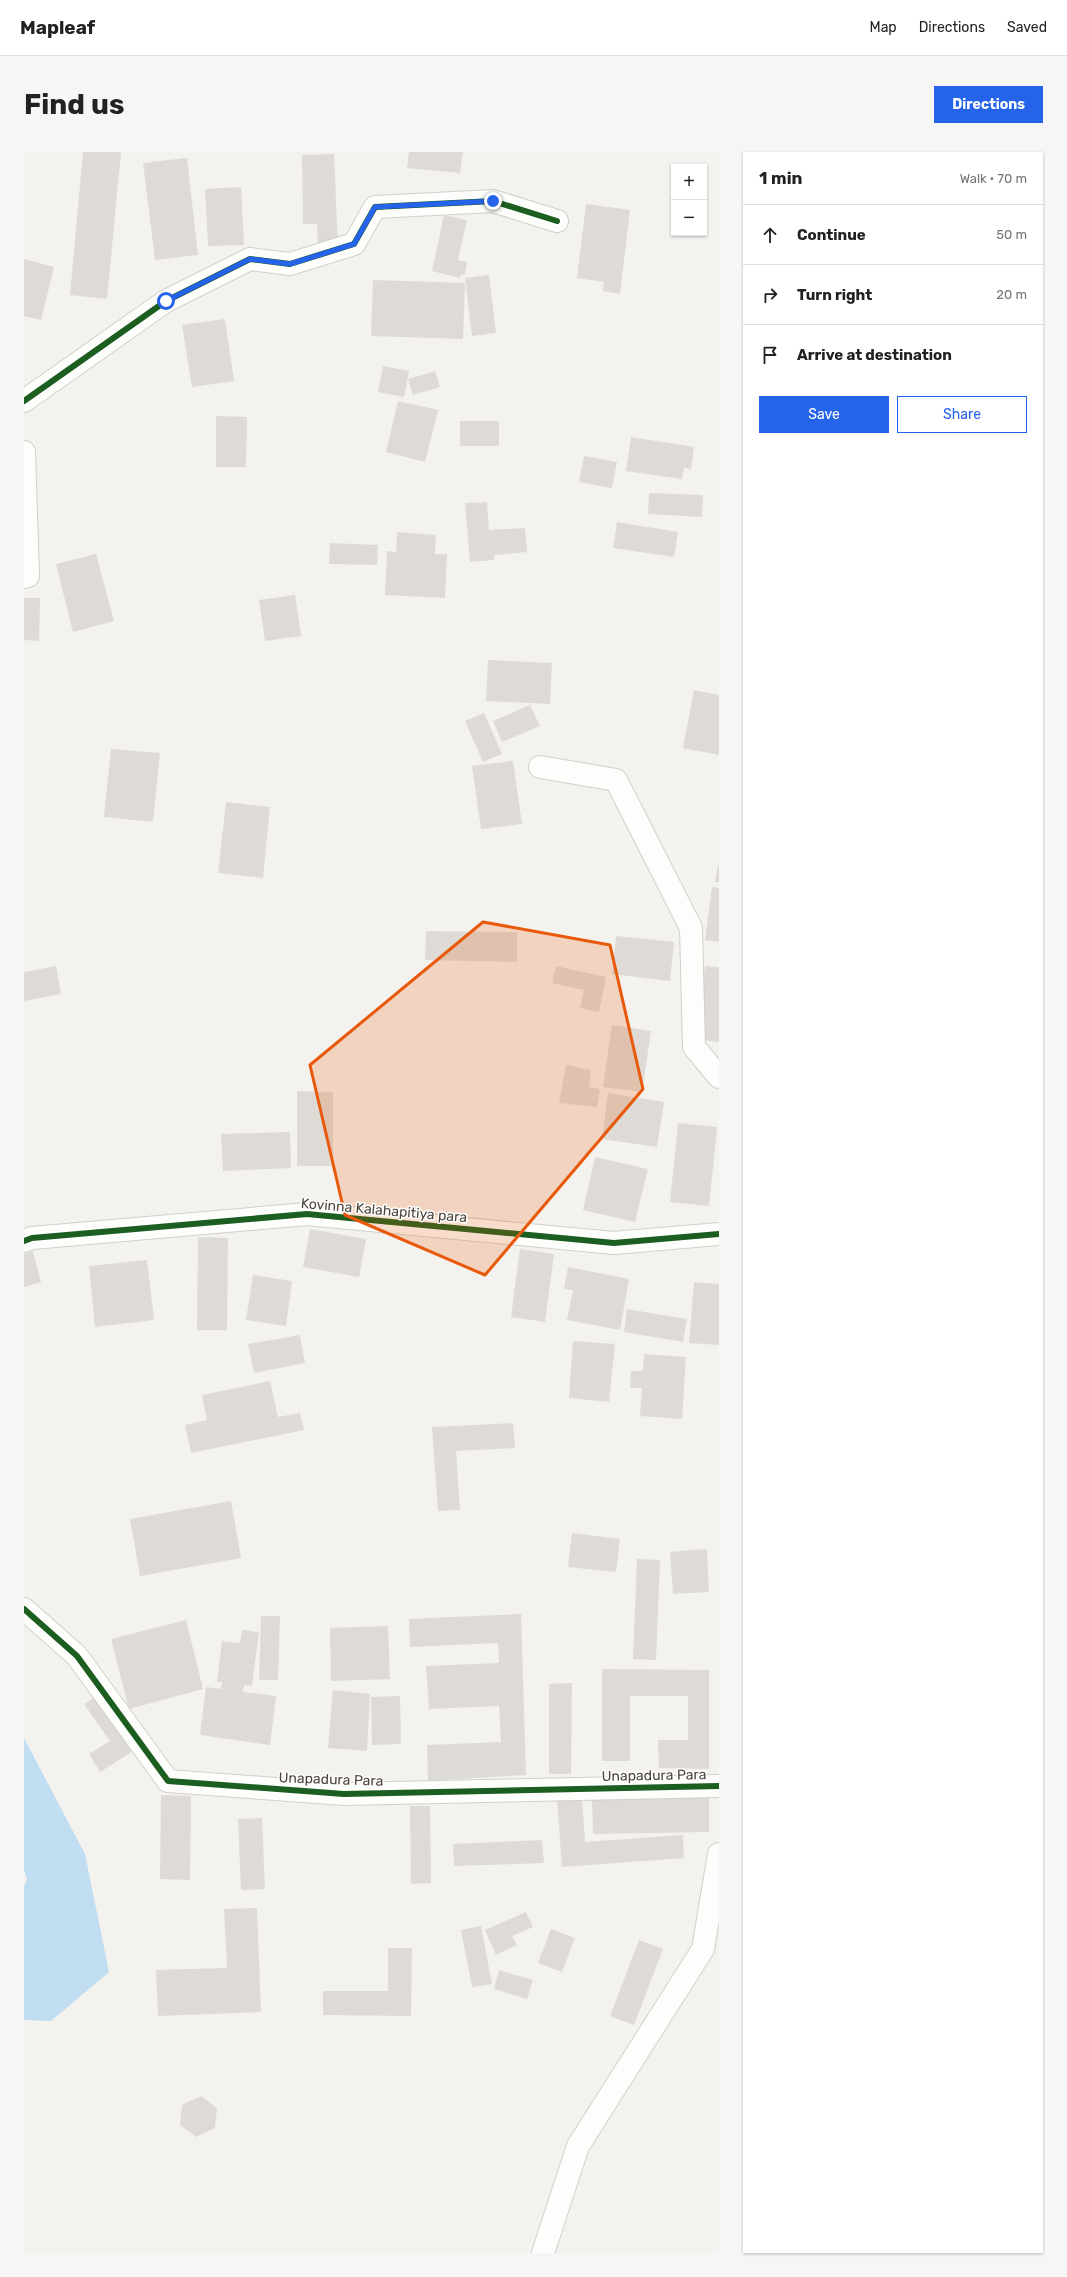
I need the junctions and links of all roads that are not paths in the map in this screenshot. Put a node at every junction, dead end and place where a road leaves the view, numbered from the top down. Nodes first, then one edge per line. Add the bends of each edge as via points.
1 (556, 221) dead end
2 (24, 401) edge
3 (24, 452) edge
4 (24, 577) edge
5 (540, 767) dead end
6 (719, 1076) edge
7 (719, 1234) edge
8 (24, 1241) edge
9 (24, 1609) edge
10 (719, 1786) edge
11 (719, 1854) edge
12 (543, 2253) edge

1 - 2 street via 493,201 375,207 354,244 290,264 250,259 166,301
3 - 4 street via 28,576
5 - 6 street via 616,780 691,928 694,1047
7 - 8 street, Kovinna Kalahapitiya para via 614,1243 307,1214 32,1238
9 - 10 street, Unapadura Para via 77,1656 168,1781 344,1794
11 - 12 street via 703,1950 578,2146

